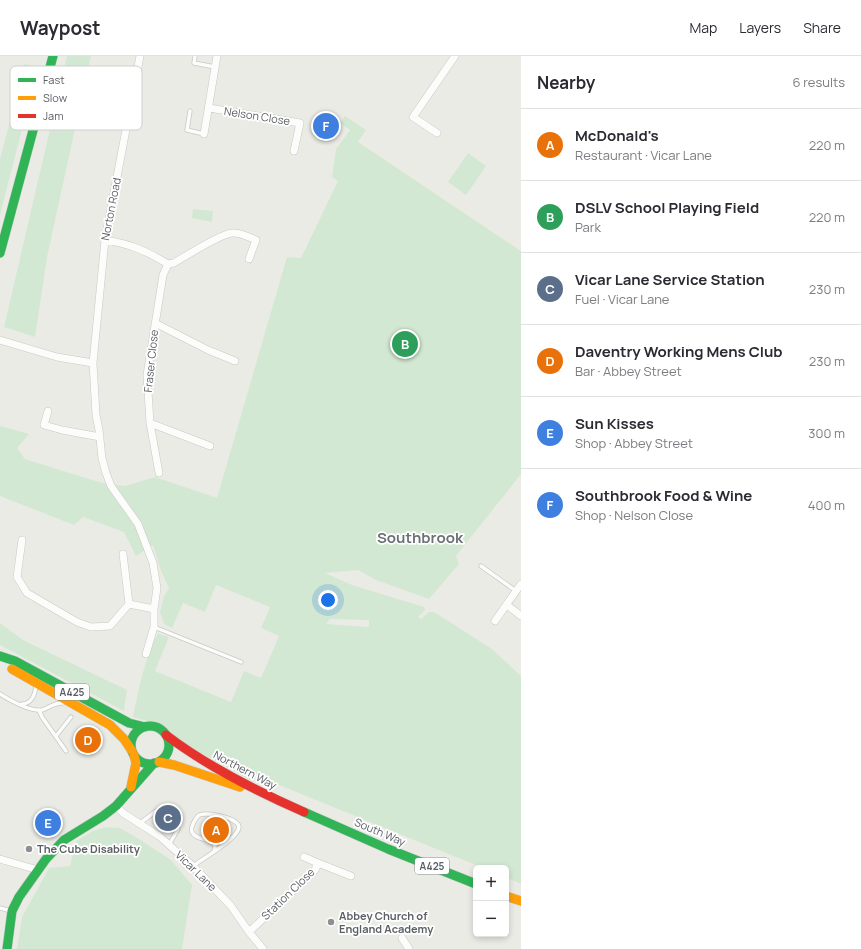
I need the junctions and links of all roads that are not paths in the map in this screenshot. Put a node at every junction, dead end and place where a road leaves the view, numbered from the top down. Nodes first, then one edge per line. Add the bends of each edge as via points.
1 (53, 56) edge
2 (140, 56) edge
3 (195, 56) edge
4 (217, 56) edge
5 (445, 56) edge
6 (454, 58) edge
7 (50, 66) edge
8 (138, 66) edge
9 (215, 67) junction
10 (209, 108) junction
11 (190, 111) dead end
12 (33, 130) edge
13 (126, 130) edge
14 (437, 133) dead end
15 (204, 134) joint
16 (294, 151) dead end
17 (105, 240) junction
18 (0, 253) edge
19 (249, 260) dead end
20 (168, 264) junction
21 (155, 323) junction
22 (0, 340) edge
23 (235, 361) dead end
24 (93, 363) junction
25 (48, 411) dead end
26 (150, 423) junction
27 (100, 437) junction
28 (210, 446) dead end
29 (159, 473) dead end
30 (22, 540) dead end
31 (123, 554) dead end
32 (481, 566) dead end
33 (521, 584) edge
34 (517, 591) junction
35 (129, 604) junction
36 (507, 605) junction
37 (154, 609) junction
38 (521, 616) edge
39 (495, 621) dead end
40 (154, 627) junction
41 (146, 654) dead end
42 (0, 656) edge
43 (0, 660) edge
44 (241, 662) dead end
45 (34, 682) junction
46 (0, 694) edge
47 (21, 704) junction
48 (39, 710) junction
49 (88, 712) junction
50 (71, 717) dead end
51 (145, 727) junction
52 (166, 735) junction
53 (56, 736) junction
54 (66, 751) dead end
55 (133, 753) junction
56 (157, 763) junction
57 (130, 788) junction
58 (275, 799) junction
59 (116, 806) junction
60 (159, 814) dead end
61 (173, 823) dead end
62 (139, 824) junction
63 (169, 845) junction
64 (214, 852) junction
65 (304, 857) dead end
66 (0, 859) edge
67 (318, 864) junction
68 (193, 866) junction
69 (38, 870) junction
70 (351, 876) dead end
71 (473, 883) edge
72 (509, 897) edge
73 (521, 902) edge
74 (0, 908) edge
75 (12, 912) junction
76 (249, 932) junction
77 (402, 938) dead end
78 (8, 949) edge
79 (263, 949) edge
80 (409, 949) edge

1 - 7 main road
2 - 8 street, Norton Road
3 - 9 lane via 194,63
4 - 9 street
5 - 6 street
6 - 14 street via 414,117
9 - 10 street
10 - 15 street
10 - 16 street, Nelson Close via 300,123
11 - 15 lane via 187,130
12 - 18 main road
13 - 17 street, Norton Road
17 - 20 street via 139,248
17 - 24 street, Norton Road
19 - 20 street via 256,240 232,233 221,236
20 - 21 street, Fraser Close via 163,275
21 - 23 street, Fraser Close
21 - 26 street, Fraser Close via 147,375
22 - 24 street via 57,357
24 - 27 street, Norton Road
25 - 27 street via 44,424
26 - 28 street
26 - 29 street, Fraser Close
27 - 37 street, Norton Road via 102,458 111,486 138,524 153,563 157,588
30 - 35 street via 17,577 27,593 77,622 92,627 110,626
31 - 35 street
32 - 34 lane
33 - 34 street
34 - 36 street
35 - 37 street
36 - 38 street
36 - 39 street
37 - 40 street, Norton Road
40 - 41 street, Norton Road
40 - 44 lane
42 - 51 main road, A425 via 14,661 129,723
43 - 45 main road, A425
45 - 47 lane via 36,688 30,702
45 - 49 main road, A425
46 - 47 lane
47 - 48 lane
48 - 49 lane via 58,702
48 - 53 lane
49 - 55 main road, A425 via 110,725
50 - 53 lane
51 - 52 main road via 154,726
51 - 55 main road via 132,739
52 - 56 main road via 169,746 167,753
52 - 58 main road, Northern Way / A425 via 183,749
53 - 54 lane
55 - 56 main road via 142,762
55 - 57 main road via 136,763
56 - 57 main road
56 - 58 main road, Northern Way / A425 via 174,764
57 - 59 main road
58 - 71 main road, South Way / A425
59 - 62 street, Vicar Lane
59 - 69 main road via 64,840
60 - 62 lane via 156,811
61 - 63 lane via 178,829
62 - 63 street, Vicar Lane
63 - 68 street, Vicar Lane
64 - 64 lane via 213,843 192,833 191,828 203,813 234,820 239,827 233,837
64 - 68 lane
65 - 67 street
66 - 69 street
67 - 70 street, Station Close
67 - 76 street, Station Close via 315,870
68 - 76 street, Vicar Lane via 231,906
69 - 75 main road
72 - 73 main road
74 - 75 lane
75 - 78 main road
76 - 79 street, Vicar Lane
77 - 80 street

